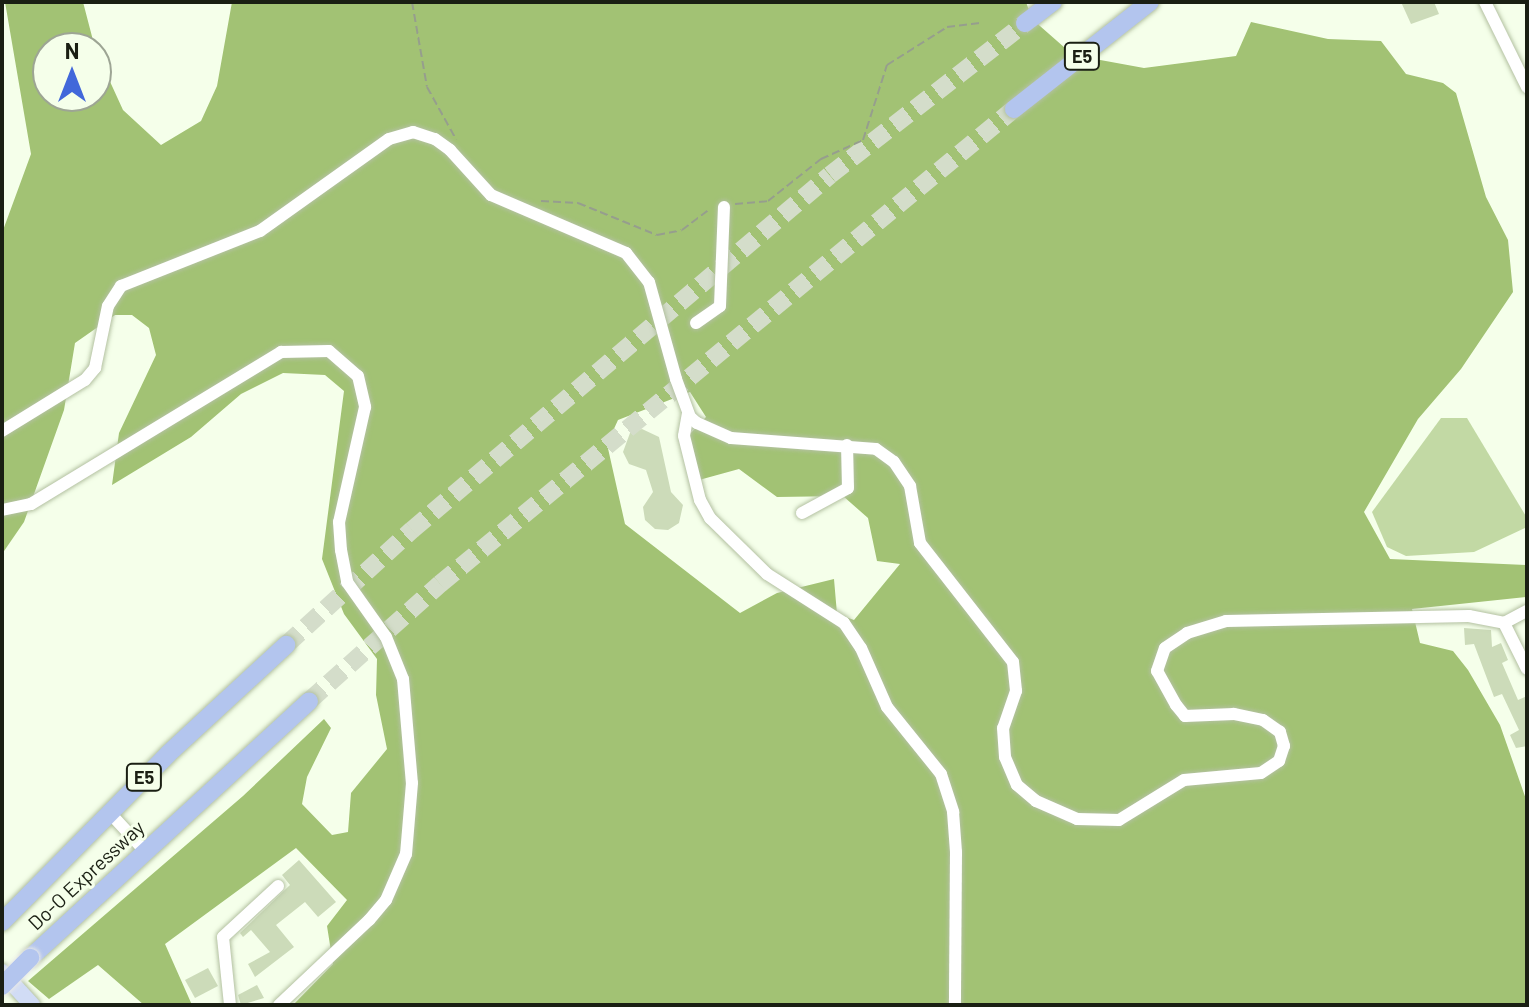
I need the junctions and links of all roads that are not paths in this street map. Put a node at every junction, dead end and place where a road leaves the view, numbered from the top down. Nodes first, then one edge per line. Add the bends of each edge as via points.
1 (1053, 2) edge
2 (1150, 2) edge
3 (1485, 2) edge
4 (1025, 23) tunnel mouth
5 (1527, 87) edge
6 (1014, 109) tunnel mouth
7 (724, 207) road end
8 (696, 323) dead end
9 (688, 413) junction
10 (2, 431) edge
11 (847, 445) junction
12 (2, 510) edge
13 (802, 513) dead end
14 (1527, 611) edge
15 (1504, 623) junction
16 (286, 645) tunnel mouth
17 (1527, 669) edge
18 (309, 701) tunnel mouth
19 (109, 812) junction
20 (144, 850) junction
21 (278, 886) dead end
22 (5, 919) edge
23 (2, 972) edge
24 (2, 986) edge
25 (32, 1005) edge
26 (230, 1005) edge
27 (279, 1005) edge
28 (955, 1005) edge

1 - 4 highway
2 - 6 highway, E5
3 - 5 street
7 - 8 street via 720,306
9 - 10 street via 649,282 626,253 491,195 450,150 413,132 389,139 260,231 121,286 108,306 95,368 85,380
9 - 11 street via 697,423 731,438
9 - 28 street via 684,436 700,500 710,518 767,574 855,635 887,707 941,774 953,812 956,852
11 - 13 street via 848,488
11 - 15 street via 876,449 903,471 920,543 1013,662 1016,691 1003,728 1005,757 1017,785 1036,801 1077,819 1119,820 1184,780 1261,773 1279,761 1284,746 1280,732 1263,720 1234,714 1185,716 1176,705 1157,671 1165,648 1187,633 1226,621 1469,616
12 - 27 street via 31,504 281,352 329,351 358,376 365,407 339,522 341,550 347,582 386,637 403,679 412,783 406,854 377,910
14 - 15 street
15 - 17 street
16 - 19 highway, Do-O Expressway / E5
18 - 20 highway, Do-O Expressway
19 - 20 street
19 - 22 highway, Do-O Expressway / E5
20 - 24 highway, Do-O Expressway, bridge
21 - 26 street via 223,937
23 - 25 main road

